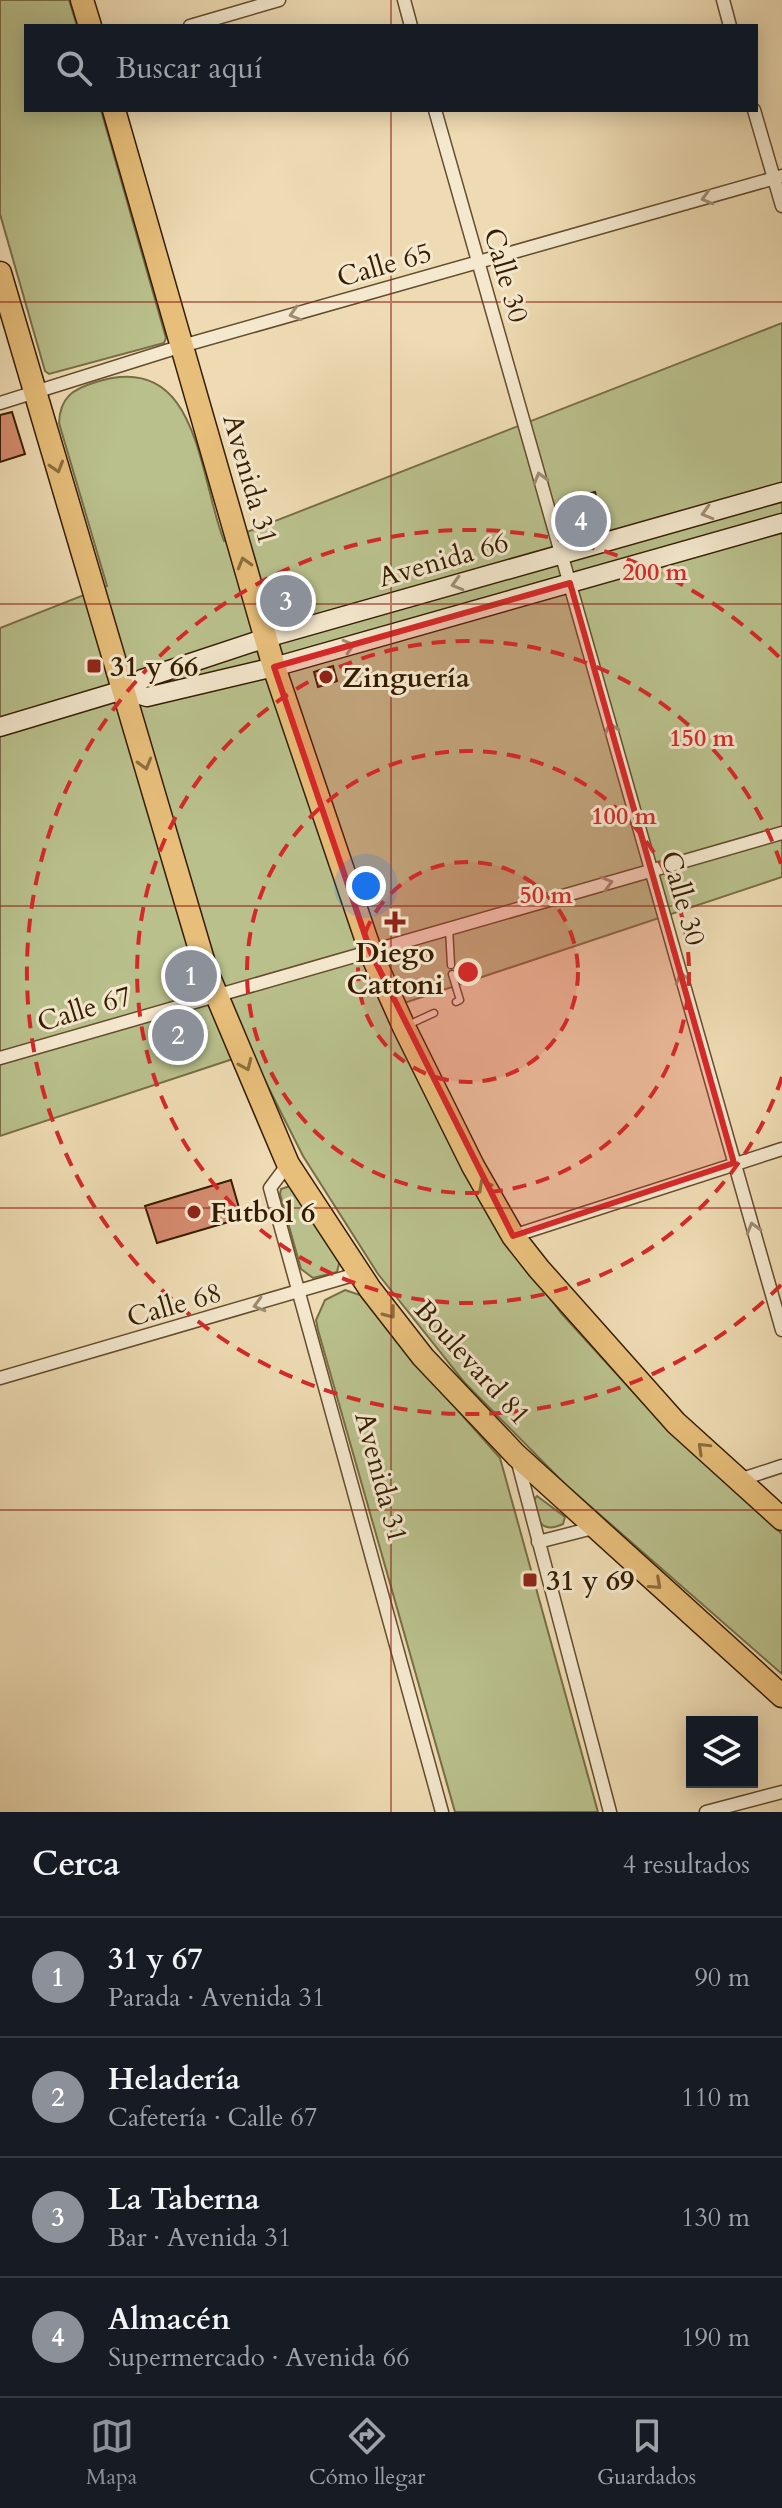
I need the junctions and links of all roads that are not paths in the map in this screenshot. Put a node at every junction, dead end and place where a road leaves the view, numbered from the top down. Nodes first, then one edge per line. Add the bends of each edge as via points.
1 (82, 0) edge
2 (279, 0) edge
3 (404, 0) edge
4 (723, 0) edge
5 (89, 24) edge
6 (197, 24) edge
7 (410, 24) edge
8 (729, 24) edge
9 (115, 112) edge
10 (436, 112) edge
11 (755, 112) edge
12 (778, 178) edge
13 (782, 206) edge
14 (478, 262) junction
15 (0, 273) edge
16 (182, 346) junction
17 (34, 393) junction
18 (0, 403) edge
19 (782, 492) edge
20 (782, 523) edge
21 (561, 555) junction
22 (570, 583) junction
23 (266, 638) junction
24 (274, 667) junction
25 (123, 690) junction
26 (0, 727) edge
27 (782, 833) edge
28 (651, 870) junction
29 (449, 928) junction
30 (371, 953) junction
31 (451, 965) dead end
32 (452, 974) dead end
33 (214, 994) junction
34 (456, 1002) dead end
35 (434, 1013) dead end
36 (404, 1027) junction
37 (0, 1058) edge
38 (782, 1149) edge
39 (734, 1163) junction
40 (288, 1164) junction
41 (513, 1236) junction
42 (360, 1273) junction
43 (300, 1293) junction
44 (779, 1311) edge
45 (782, 1330) edge
46 (1, 1374) edge
47 (516, 1455) junction
48 (782, 1466) edge
49 (736, 1481) junction
50 (782, 1519) edge
51 (593, 1528) junction
52 (538, 1542) junction
53 (782, 1696) edge
54 (782, 1792) edge
55 (442, 1812) edge
56 (610, 1812) edge
57 (706, 1812) edge

1 - 5 highway
2 - 6 street
3 - 7 street
4 - 8 street
9 - 16 highway, Avenida 31
10 - 14 street, Calle 30
11 - 12 street
12 - 13 street
12 -> 14 street, Calle 65
14 -> 16 street, Calle 65
21 -> 14 street, Calle 30
15 - 17 highway
16 - 17 street, Calle 65
23 -> 16 highway, Avenida 31
17 - 18 street, Calle 65
17 -> 25 highway
19 -> 21 main road, Avenida 66
20 - 22 main road, Avenida 66
21 - 22 street, Calle 30
21 -> 23 main road, Avenida 66
24 -> 22 main road, Avenida 66
28 -> 22 street, Calle 30
23 - 24 highway, Avenida 31
23 - 25 main road, Avenida 66
24 - 25 main road, Avenida 66 via 147,697
24 - 30 highway, Avenida 31
25 - 26 main road, Avenida 66
25 -> 33 highway
27 - 28 street, Calle 67
29 -> 28 street, Calle 67
39 -> 28 street, Calle 30
29 - 30 street, Calle 67
29 - 31 lane
30 - 33 street, Calle 67
30 - 36 highway
32 - 34 lane via 460,1000
33 - 37 street, Calle 67
33 -> 40 highway, Boulevard 81
35 - 36 lane
41 -> 36 highway
38 - 39 street
39 - 41 street
44 -> 39 street, Calle 30
40 - 42 highway, Boulevard 81
40 - 43 street, Avenida 31 via 270,1188
49 -> 41 highway via 623,1367
42 - 43 street, Calle 68
42 -> 47 highway, Boulevard 81 via 423,1357
43 -> 46 street, Calle 68
43 - 55 street, Avenida 31
44 - 45 street, Calle 30
47 - 51 highway, Boulevard 81
47 - 52 street
48 - 49 street
49 - 50 highway
51 - 52 street
51 -> 53 highway, Boulevard 81
52 - 56 street
54 - 57 street

